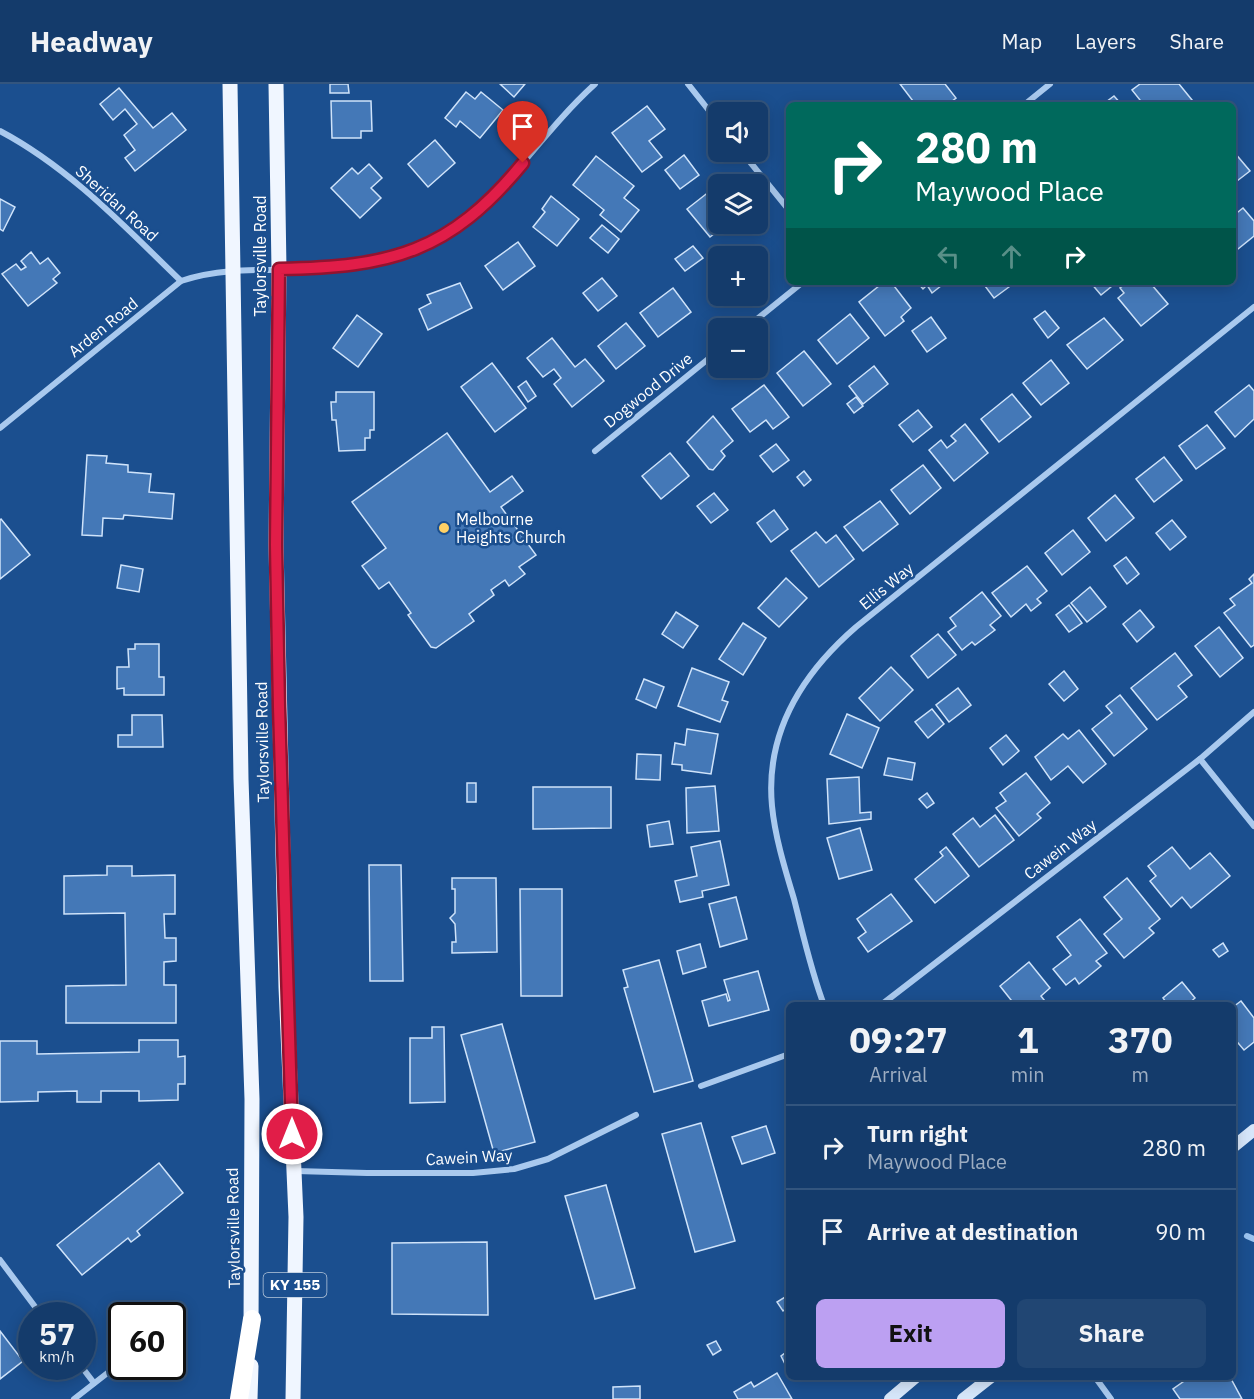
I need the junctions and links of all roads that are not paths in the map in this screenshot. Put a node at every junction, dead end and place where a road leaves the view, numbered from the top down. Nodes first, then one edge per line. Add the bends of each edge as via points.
1 (230, 84) edge
2 (276, 84) edge
3 (595, 84) edge
4 (688, 84) edge
5 (1050, 84) edge
6 (1028, 102) edge
7 (708, 109) edge
8 (0, 131) edge
9 (750, 162) edge
10 (786, 206) edge
11 (279, 269) junction
12 (233, 270) junction
13 (181, 281) junction
14 (799, 285) edge
15 (1254, 307) edge
16 (758, 318) edge
17 (708, 359) edge
18 (0, 428) edge
19 (595, 451) dead end
20 (1254, 712) edge
21 (1200, 759) junction
22 (1254, 826) edge
23 (823, 1002) edge
24 (885, 1002) edge
25 (786, 1055) edge
26 (701, 1086) dead end
27 (636, 1115) dead end
28 (1254, 1130) edge
29 (1236, 1145) edge
30 (292, 1170) junction
31 (0, 1260) edge
32 (32, 1302) edge
33 (252, 1319) junction
34 (108, 1372) edge
35 (91, 1380) edge
36 (912, 1380) edge
37 (987, 1380) edge
38 (1097, 1380) edge
39 (93, 1383) junction
40 (74, 1399) edge
41 (239, 1399) edge
42 (250, 1399) edge
43 (293, 1399) edge
44 (890, 1399) edge
45 (963, 1399) edge
46 (1111, 1399) edge

1 - 12 main road, Taylorsville Road / KY 155
2 - 11 main road, Taylorsville Road / KY 155
3 - 11 street, Arden Road via 493,197 432,241 384,260 335,268
4 - 7 street
5 - 6 street
8 - 13 street, Sheridan Road via 92,195
9 - 10 street
11 - 12 street, Arden Road
11 - 30 main road, Taylorsville Road / KY 155 via 276,545
12 - 13 street, Arden Road via 207,272
12 - 33 main road, Taylorsville Road / KY 155 via 241,778 252,1099
13 - 18 street, Arden Road
14 - 16 street
15 - 23 street, Ellis Way via 856,627 831,649 800,688 777,741 772,805 778,843
17 - 19 street, Dogwood Drive
20 - 21 street, Cawein Way
21 - 22 street
21 - 24 street, Cawein Way
25 - 26 street
27 - 30 street, Cawein Way via 548,1159 514,1169 472,1173
28 - 29 street
30 - 43 main road, Taylorsville Road / KY 155 via 296,1217
31 - 32 street
33 - 41 highway
33 - 42 main road, Taylorsville Road / KY 155
34 - 39 street
35 - 39 street
36 - 44 street
37 - 45 street
38 - 46 street
39 - 40 street

